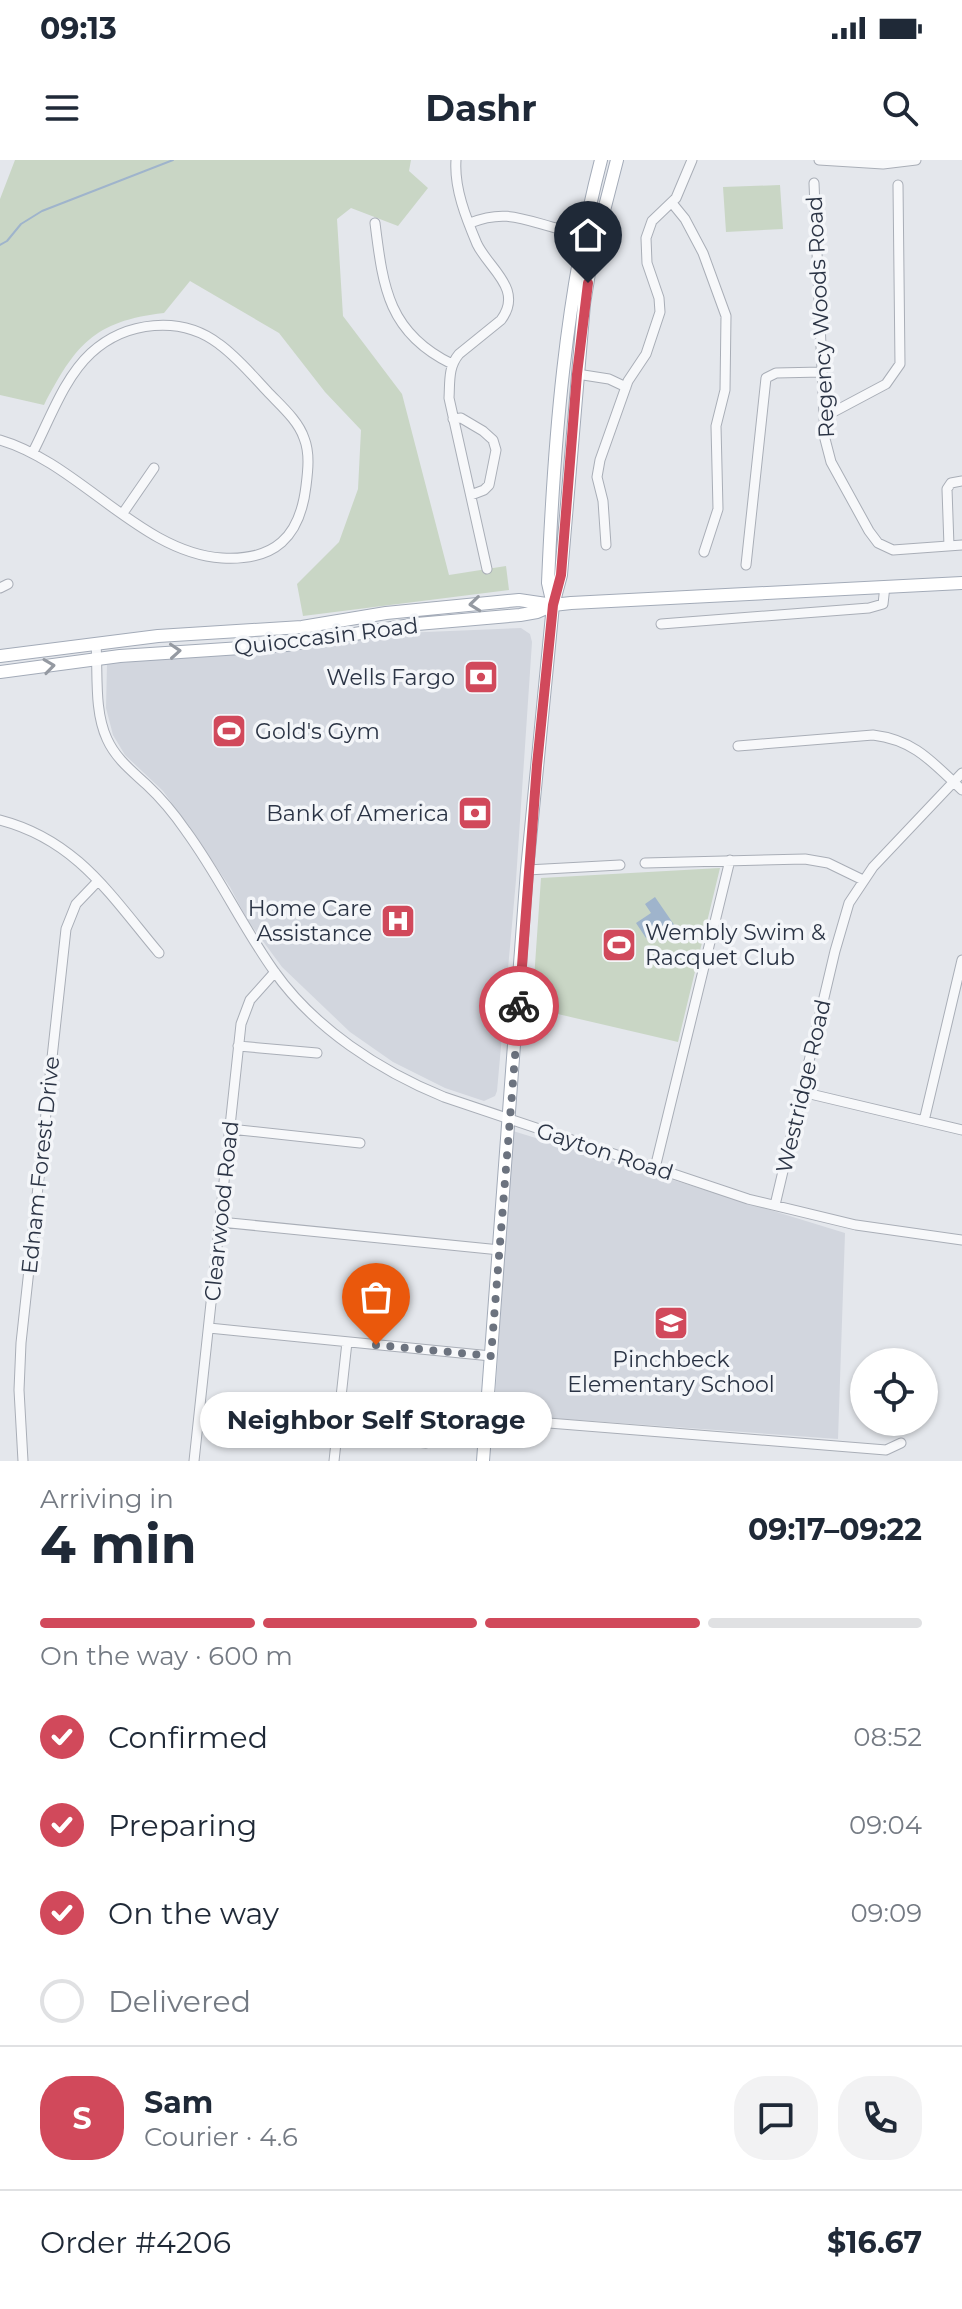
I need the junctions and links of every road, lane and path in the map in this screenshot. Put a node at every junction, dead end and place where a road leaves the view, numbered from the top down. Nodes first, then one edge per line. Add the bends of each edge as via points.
1 (456, 160) edge
2 (601, 160) edge
3 (617, 160) edge
4 (692, 160) edge
5 (819, 160) edge
6 (916, 160) edge
7 (814, 183) dead end
8 (898, 185) dead end
9 (672, 203) junction
10 (375, 223) dead end
11 (470, 223) junction
12 (584, 233) junction
13 (598, 236) junction
14 (452, 364) junction
15 (822, 372) junction
16 (577, 374) junction
17 (626, 387) junction
18 (824, 417) junction
19 (453, 419) junction
20 (0, 440) edge
21 (33, 452) junction
22 (154, 468) dead end
23 (962, 481) edge
24 (471, 495) junction
25 (123, 513) junction
26 (606, 545) dead end
27 (962, 545) edge
28 (949, 546) junction
29 (704, 552) dead end
30 (746, 565) dead end
31 (487, 569) dead end
32 (962, 583) edge
33 (885, 586) junction
34 (553, 605) junction
35 (661, 624) dead end
36 (96, 643) junction
37 (0, 656) edge
38 (97, 659) junction
39 (0, 672) edge
40 (738, 746) dead end
41 (962, 773) edge
42 (953, 782) junction
43 (962, 790) edge
44 (0, 820) edge
45 (730, 860) junction
46 (645, 863) dead end
47 (620, 865) dead end
48 (527, 870) junction
49 (863, 880) junction
50 (98, 881) junction
51 (159, 953) dead end
52 (962, 960) edge
53 (275, 972) junction
54 (238, 1046) junction
55 (317, 1053) dead end
56 (802, 1092) junction
57 (509, 1119) junction
58 (924, 1121) junction
59 (230, 1129) junction
60 (962, 1130) edge
61 (360, 1143) dead end
62 (655, 1168) junction
63 (775, 1205) junction
64 (220, 1222) junction
65 (962, 1240) edge
66 (500, 1250) junction
67 (209, 1328) junction
68 (347, 1342) junction
69 (491, 1356) junction
70 (487, 1418) junction
71 (199, 1419) junction
72 (337, 1434) junction
73 (901, 1443) dead end
74 (23, 1461) edge
75 (194, 1461) edge
76 (334, 1461) edge
77 (483, 1461) edge

1 - 11 street via 460,197
2 - 12 main road
3 - 13 main road
4 - 9 street
5 - 6 street
7 - 15 street, Regency Woods Road
8 - 18 street via 900,364 886,384
9 - 17 street via 652,221 646,238 660,312 646,354
9 - 29 street via 703,253 726,316 725,390 716,426 718,509
10 - 14 street via 382,282 396,313 429,351
11 - 12 street via 510,215
11 - 14 street via 478,246 508,289 508,306 496,326
12 - 13 street
12 - 34 main road via 560,390 548,583
13 - 16 main road
14 - 19 street
15 - 18 street, Regency Woods Road
15 - 30 street via 766,378
16 - 17 street
16 - 34 main road via 561,575
17 - 26 street via 597,477
18 - 28 street, Regency Woods Road via 828,455 878,543 893,550
19 - 24 street
19 - 24 street via 483,431 496,450 489,485
20 - 21 street
21 - 25 street
21 - 25 street via 89,355 126,331 161,325 190,329 218,343 290,416 304,438 308,459 300,517 285,540 262,554 231,558 194,553
22 - 25 street
23 - 28 street via 947,489
24 - 31 street
27 - 28 street, Regency Woods Road
32 - 33 main road, Quioccasin Road
33 - 34 main road, Quioccasin Road
33 - 35 street via 883,604 869,608
34 -> 36 main road, Quioccasin Road via 519,600 302,627
38 -> 34 main road, Quioccasin Road via 286,645 417,624 520,615
34 - 48 main road
36 - 37 main road
36 - 38 street, Gayton Road
39 -> 38 main road
38 - 53 street, Gayton Road via 101,721 114,752 186,830
40 - 42 street via 892,738 923,754
41 - 42 street, Westridge Road
42 - 43 street
42 - 49 street, Westridge Road
44 - 50 street via 63,848
45 - 46 street
45 - 49 street via 805,859 828,863
45 - 62 street
47 - 48 street
48 - 57 main road
49 - 56 street, Westridge Road via 843,921
50 - 51 street
50 - 74 street, Ednam Forest Drive via 76,904 66,929 21,1343
52 - 58 street
53 - 54 street, Clearwood Road via 245,1009
53 - 57 street, Gayton Road via 297,999 375,1062 429,1091
54 - 55 street
54 - 59 street, Clearwood Road
56 - 58 street
56 - 63 street, Westridge Road
57 - 62 street, Gayton Road
57 - 66 main road
58 - 60 street
59 - 61 street
59 - 64 street, Clearwood Road
62 - 63 street, Gayton Road
63 - 65 street, Gayton Road via 856,1225
64 - 66 street
64 - 67 street, Clearwood Road
66 - 69 main road
67 - 68 street
67 - 71 street, Clearwood Road
68 - 69 street
68 - 72 street
69 - 70 main road
70 - 72 street via 461,1422 431,1443
70 - 73 street via 886,1450
70 - 77 main road
71 - 72 street
71 - 75 street, Clearwood Road
72 - 76 street

